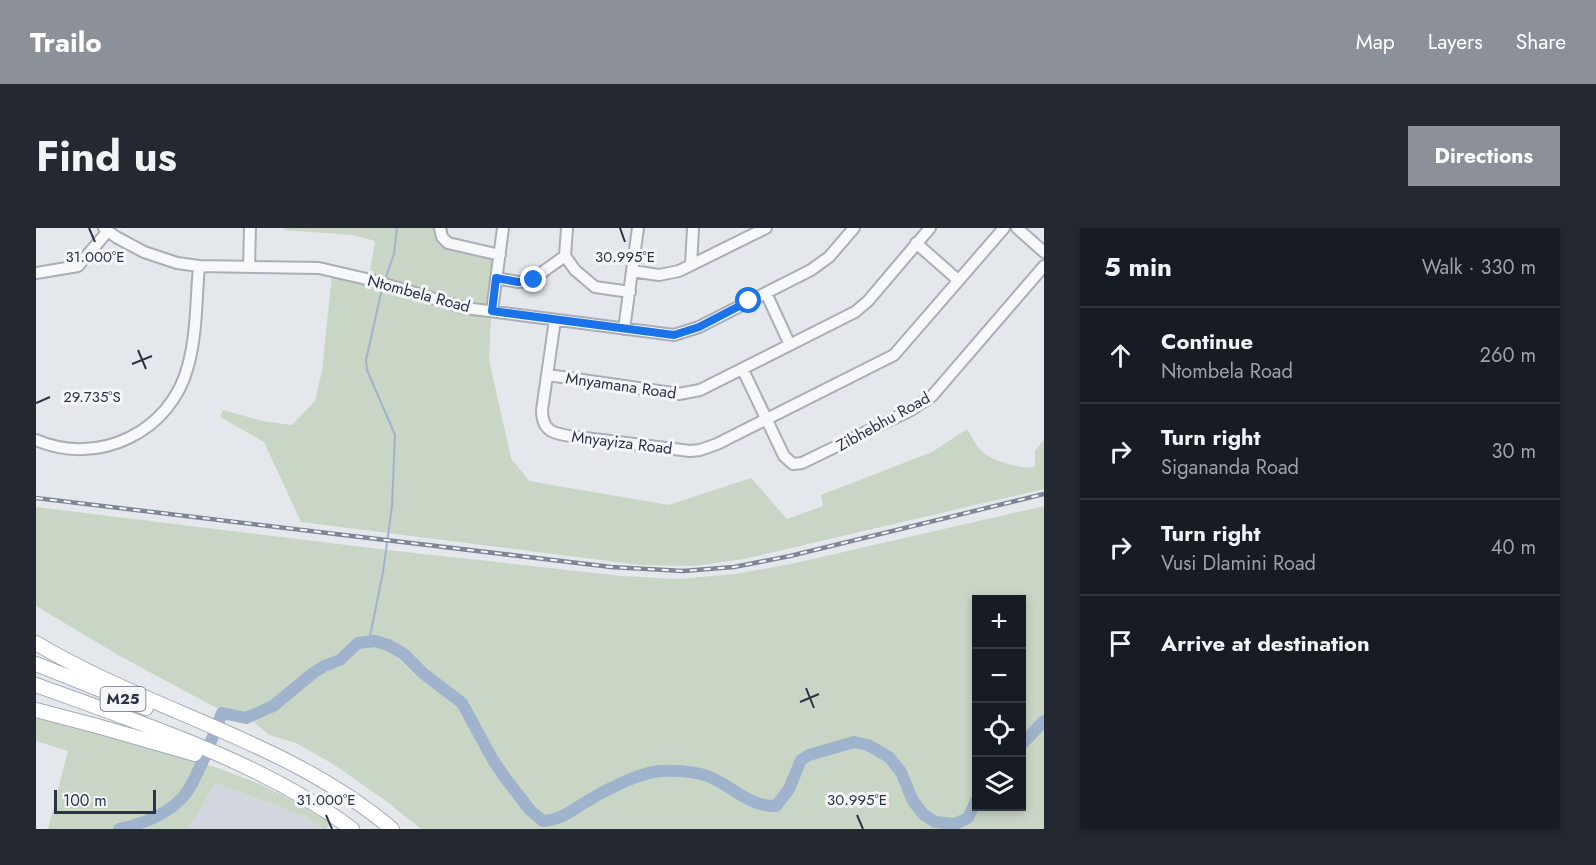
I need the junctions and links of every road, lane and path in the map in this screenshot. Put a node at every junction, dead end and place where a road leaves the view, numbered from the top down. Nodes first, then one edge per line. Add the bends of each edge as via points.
1 (250, 228) edge
2 (440, 228) edge
3 (503, 228) edge
4 (567, 228) edge
5 (638, 228) edge
6 (693, 228) edge
7 (766, 228) edge
8 (854, 228) edge
9 (930, 228) edge
10 (1004, 228) edge
11 (1017, 228) edge
12 (106, 229) edge
13 (916, 243) junction
14 (1044, 252) edge
15 (500, 255) junction
16 (565, 256) junction
17 (691, 265) junction
18 (199, 266) junction
19 (249, 266) junction
20 (1044, 266) edge
21 (632, 271) junction
22 (36, 273) edge
23 (496, 278) junction
24 (958, 280) junction
25 (630, 292) junction
26 (766, 293) junction
27 (492, 311) junction
28 (555, 320) junction
29 (624, 329) junction
30 (790, 345) junction
31 (743, 370) junction
32 (548, 375) junction
33 (766, 420) junction
34 (36, 440) edge
35 (36, 643) edge
36 (36, 664) edge
37 (36, 685) edge
38 (36, 710) edge
39 (213, 730) junction
40 (257, 748) junction
41 (224, 760) junction
42 (352, 829) edge
43 (382, 829) edge
44 (392, 829) edge

1 - 19 street
2 - 15 street via 448,243
3 - 15 street
4 - 16 street
5 - 21 street
6 - 17 street
7 - 17 street
8 - 26 street, Ntombela Road via 823,263
9 - 13 street, Mnyamana Road
10 - 24 street, Mnyayiza Road
11 - 14 street
12 - 18 street, Ntombela Road via 144,252
12 - 22 street via 78,266
13 - 24 street
13 - 30 street, Mnyamana Road via 862,307
15 - 23 street
16 - 23 street via 530,281
16 - 25 street via 592,285
17 - 21 street via 671,274
18 - 19 street, Ntombela Road
18 - 34 street via 188,368 176,394 158,418 120,443 94,449
19 - 27 street, Ntombela Road via 320,268 465,308
20 - 33 street, Zibhebhu Road via 940,388 911,410 797,464 788,462
21 - 25 street
23 - 27 street
24 - 33 street, Mnyayiza Road via 894,355
25 - 29 street
26 - 29 street, Ntombela Road via 684,333
26 - 30 street
27 - 28 street, Ntombela Road
28 - 29 street, Ntombela Road
28 - 32 street, Mnyayiza Road
30 - 31 street, Mnyamana Road
31 - 32 street, Mnyamana Road via 687,394
31 - 33 street
32 - 33 street, Mnyayiza Road via 543,423 560,434 690,451 708,448
35 - 39 main road via 69,663
36 - 39 main road, M25
37 - 41 main road, M25
38 - 41 main road
39 - 40 main road, M25
40 - 43 main road, M25
40 - 44 main road via 304,769
41 - 42 main road via 311,801

